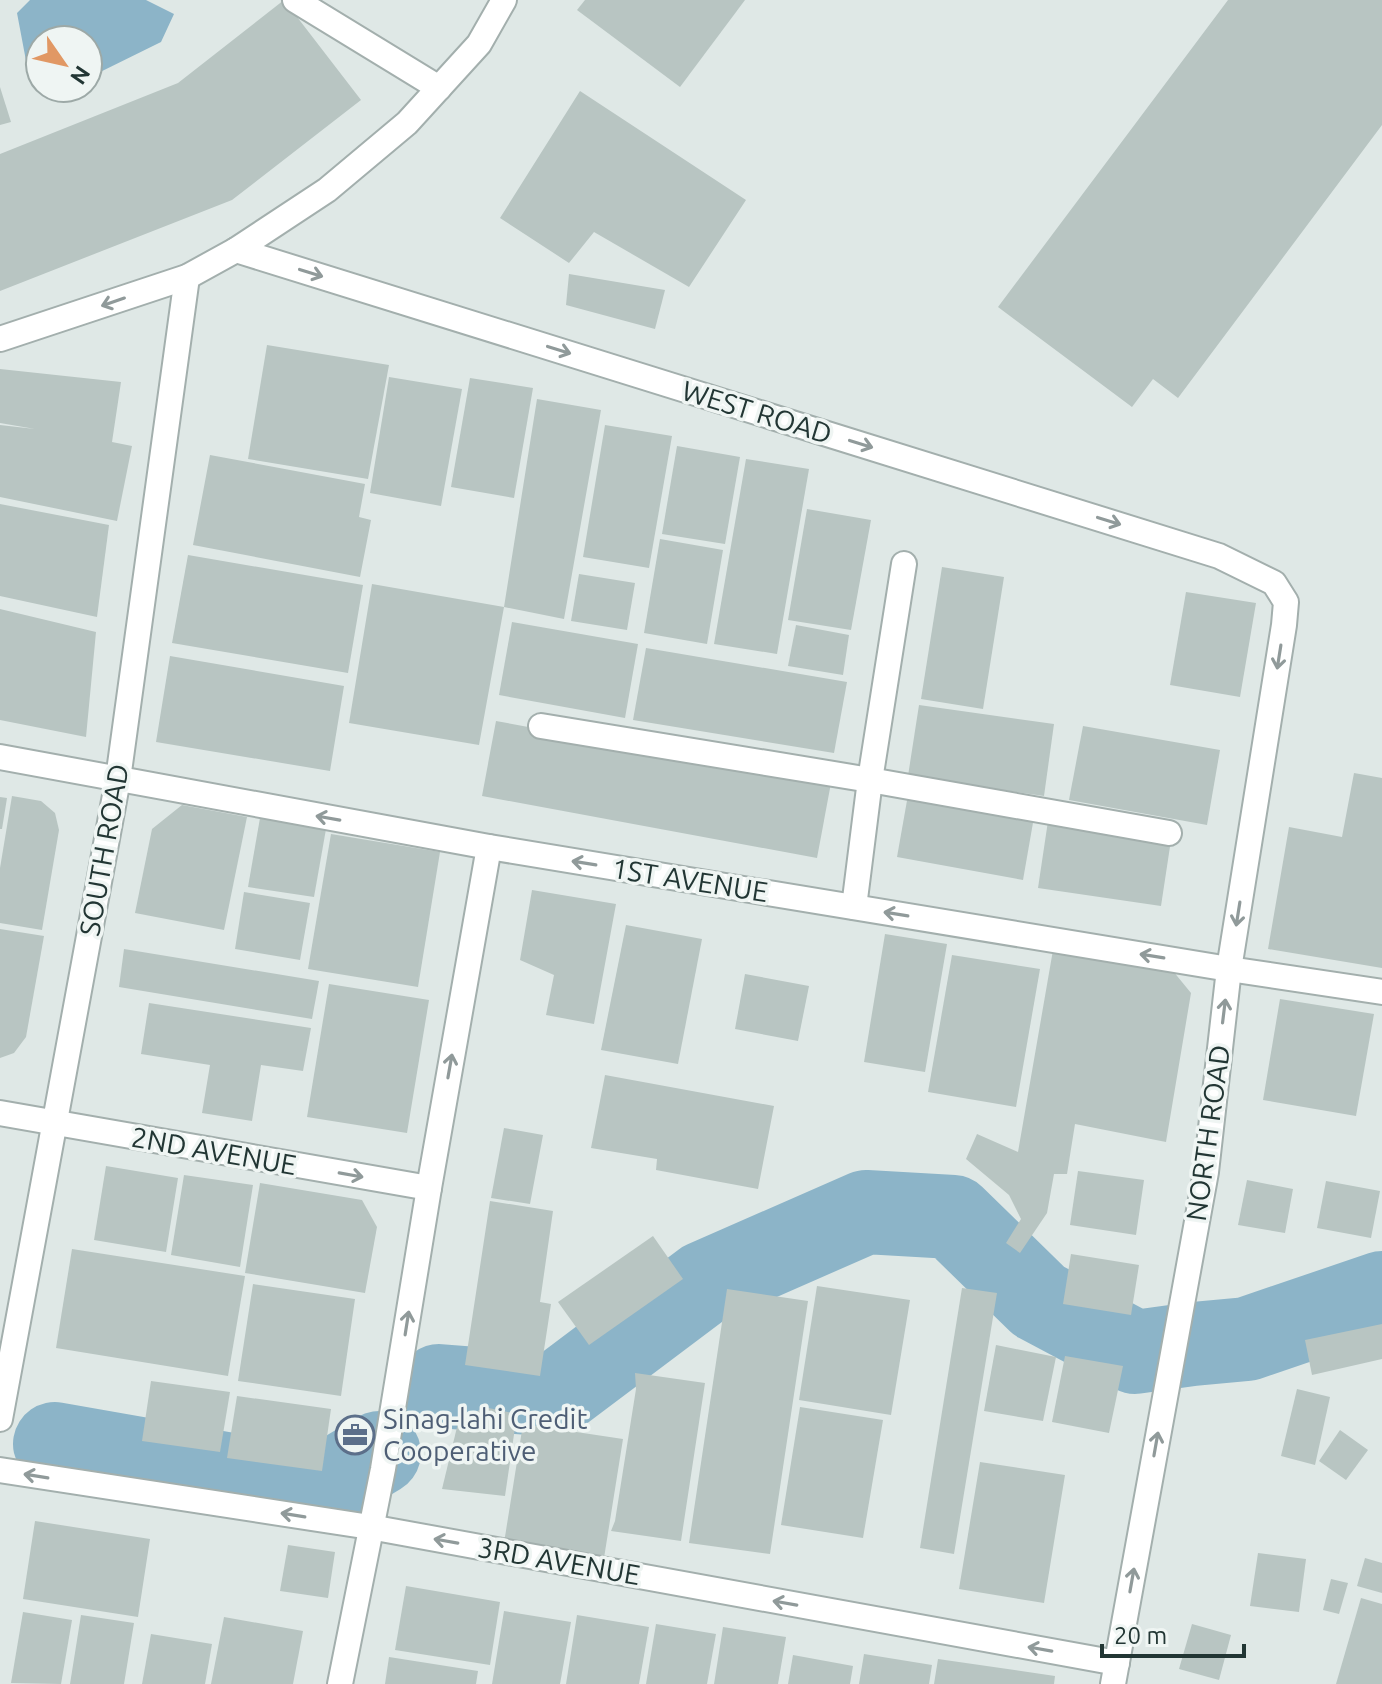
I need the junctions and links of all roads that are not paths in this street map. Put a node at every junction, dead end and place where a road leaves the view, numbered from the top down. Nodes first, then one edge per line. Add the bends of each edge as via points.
1 (295, 0) edge
2 (504, 0) edge
3 (439, 88) junction
4 (236, 250) junction
5 (187, 277) junction
6 (0, 339) edge
7 (904, 564) dead end
8 (1274, 583) joint
9 (541, 726) dead end
10 (0, 757) edge
11 (118, 779) junction
12 (870, 780) junction
13 (1169, 833) dead end
14 (489, 847) junction
15 (854, 907) junction
16 (1229, 969) junction
17 (1382, 992) edge
18 (0, 1113) edge
19 (54, 1123) junction
20 (429, 1188) junction
21 (0, 1419) edge
22 (0, 1470) edge
23 (370, 1527) junction
24 (1115, 1674) edge
25 (340, 1684) edge

1 - 3 street
2 - 3 street via 479,44
3 - 4 street via 407,123 327,190
4 - 5 street
4 -> 8 street, WEST ROAD via 1219,556
5 -> 6 street
5 - 11 street, SOUTH ROAD
7 - 12 street
8 -> 16 street, NORTH ROAD via 1286,602 1284,625
9 - 12 street
10 - 11 street, 1ST AVENUE
14 -> 11 street, 1ST AVENUE
11 - 19 street, SOUTH ROAD
12 - 13 street
12 - 15 street
15 -> 14 street, 1ST AVENUE
20 -> 14 street
16 -> 15 street, 1ST AVENUE
16 - 17 street, 1ST AVENUE
24 -> 16 street, NORTH ROAD via 1206,1172
18 - 19 street, 2ND AVENUE
19 -> 20 street, 2ND AVENUE
19 - 21 street, SOUTH ROAD
23 -> 20 street
23 -> 22 street, 3RD AVENUE
24 -> 23 street, 3RD AVENUE
23 - 25 street

